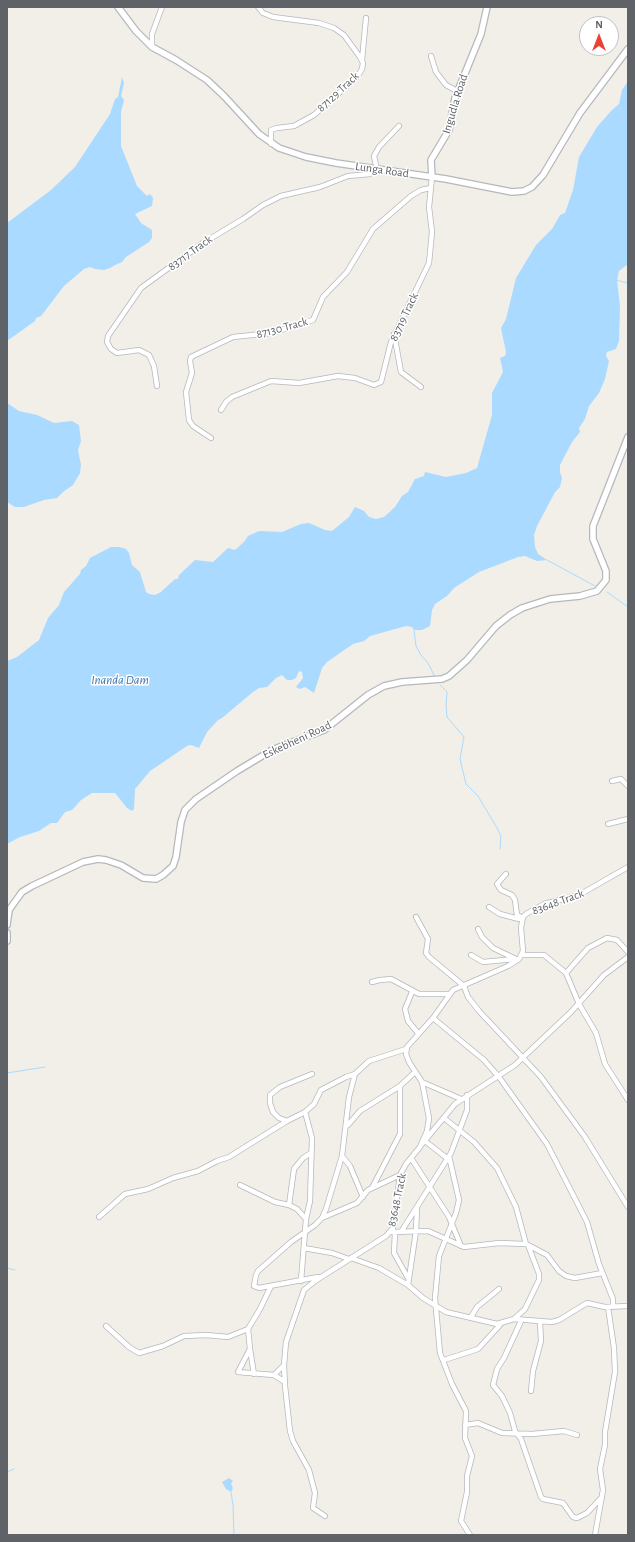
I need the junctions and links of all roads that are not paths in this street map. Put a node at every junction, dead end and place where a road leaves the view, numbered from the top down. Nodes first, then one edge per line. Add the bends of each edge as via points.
1 (118, 7) edge
2 (162, 7) edge
3 (258, 7) edge
4 (488, 7) edge
5 (366, 18) dead end
6 (152, 47) junction
7 (628, 49) edge
8 (431, 56) dead end
9 (362, 60) junction
10 (457, 91) junction
11 (399, 126) dead end
12 (271, 144) junction
13 (375, 170) junction
14 (432, 177) junction
15 (431, 188) junction
16 (394, 334) junction
17 (157, 386) dead end
18 (421, 386) dead end
19 (221, 410) dead end
20 (628, 437) edge
21 (211, 438) dead end
22 (612, 781) dead end
23 (628, 786) edge
24 (628, 819) edge
25 (608, 824) dead end
26 (628, 867) edge
27 (506, 874) dead end
28 (489, 906) dead end
29 (416, 917) dead end
30 (523, 919) junction
31 (7, 925) edge
32 (478, 929) dead end
33 (7, 933) edge
34 (7, 941) edge
35 (628, 952) edge
36 (471, 955) dead end
37 (523, 955) junction
38 (628, 957) edge
39 (518, 959) junction
40 (566, 972) junction
41 (372, 982) dead end
42 (464, 986) junction
43 (412, 992) junction
44 (449, 994) junction
45 (579, 1004) junction
46 (433, 1018) junction
47 (418, 1033) junction
48 (406, 1049) junction
49 (524, 1057) junction
50 (415, 1072) junction
51 (312, 1074) dead end
52 (355, 1074) junction
53 (499, 1077) junction
54 (422, 1082) junction
55 (400, 1086) junction
56 (626, 1092) edge
57 (467, 1095) junction
58 (461, 1099) junction
59 (628, 1100) edge
60 (305, 1112) junction
61 (444, 1118) junction
62 (287, 1121) junction
63 (346, 1130) junction
64 (458, 1130) junction
65 (425, 1141) junction
66 (420, 1147) junction
67 (311, 1153) junction
68 (342, 1156) junction
69 (411, 1158) junction
70 (448, 1158) junction
71 (400, 1176) junction
72 (240, 1185) dead end
73 (430, 1186) junction
74 (372, 1188) junction
75 (363, 1197) junction
76 (289, 1205) junction
77 (417, 1207) junction
78 (628, 1207) edge
79 (99, 1217) dead end
80 (322, 1218) junction
81 (306, 1219) junction
82 (452, 1222) junction
83 (416, 1231) junction
84 (392, 1232) junction
85 (401, 1232) junction
86 (306, 1234) junction
87 (445, 1239) junction
88 (527, 1244) junction
89 (461, 1246) junction
90 (304, 1248) junction
91 (350, 1259) junction
92 (602, 1273) junction
93 (322, 1276) junction
94 (408, 1278) junction
95 (301, 1280) junction
96 (408, 1285) junction
97 (271, 1286) junction
98 (498, 1289) dead end
99 (628, 1306) edge
100 (610, 1307) junction
101 (437, 1308) junction
102 (471, 1317) junction
103 (514, 1320) junction
104 (521, 1321) junction
105 (540, 1322) junction
106 (500, 1324) junction
107 (106, 1326) dead end
108 (248, 1329) junction
109 (250, 1349) junction
110 (444, 1360) junction
111 (284, 1365) junction
112 (254, 1374) junction
113 (274, 1375) junction
114 (285, 1382) junction
115 (531, 1391) dead end
116 (465, 1425) junction
117 (518, 1433) junction
118 (577, 1435) dead end
119 (602, 1497) junction
120 (325, 1516) dead end
121 (470, 1535) edge
122 (595, 1535) edge

1 - 6 street, Lunga Road
2 - 6 street via 152,34
3 - 9 street, 87129 Track via 263,13 273,17 319,23 334,28 344,35
4 - 10 street, Ingudla Road via 482,34
5 - 9 street
6 - 12 street, Lunga Road via 207,80
7 - 14 street, Lunga Road via 580,113 543,175 532,187 512,192
8 - 10 street via 436,72 446,84
9 - 12 street, 87129 Track via 362,69 357,77 314,115 294,126 271,130
10 - 14 street, Ingudla Road via 449,130 431,160
11 - 13 street via 374,156
12 - 13 street, Lunga Road via 306,157
13 - 14 street, Lunga Road
13 - 17 street, 83717 Track via 370,174 348,176 320,187 281,196 263,205 203,243 141,288 108,336 107,342 117,353 139,350 148,355 154,366
14 - 15 street, 83719 Track
15 - 16 street, 83719 Track via 429,208 432,238 429,263
15 - 21 street, 87130 Track via 411,196 373,229 347,272 323,297 313,320 272,333 233,337 191,356 192,373 186,392 189,420 193,426
16 - 18 street via 401,372
16 - 19 street, 83719 Track via 382,381 378,385 338,376 300,383 271,381 232,396
20 - 31 street, Eskebheni Road via 593,526 593,539 606,571 606,580 597,591 588,595 550,599 510,614 449,676 384,686 368,695 324,730 272,750 237,771 196,799 185,810 173,866 163,876 156,879 143,878 121,865 106,860 83,862 22,892 9,910
22 - 23 street via 622,779
24 - 25 street
26 - 30 street, 83648 Track via 579,895 538,906
27 - 30 street via 497,884 501,890 512,895 517,916
28 - 30 street via 500,914
29 - 42 street via 428,939 426,953
30 - 37 street, 83648 Track
32 - 39 street via 493,948
33 - 34 street
35 - 40 street via 617,940 607,938 588,948
36 - 39 street via 483,962
37 - 39 street
37 - 40 street via 544,955
38 - 45 street via 604,975
39 - 42 street
40 - 45 street
41 - 43 street via 391,980
42 - 44 street
42 - 49 street via 479,1011
43 - 44 street
43 - 47 street via 405,1009 408,1021
44 - 46 street
45 - 49 street
45 - 56 street via 596,1033 605,1064
46 - 47 street
46 - 53 street via 484,1060
47 - 48 street
48 - 50 street, 83648 Track via 407,1059
48 - 52 street via 369,1061
49 - 53 street
49 - 78 street via 542,1077 585,1136
50 - 54 street, 83648 Track
50 - 55 street
51 - 62 street via 280,1087 270,1095 273,1112
52 - 60 street via 321,1090 314,1104
52 - 63 street via 348,1097
53 - 57 street
53 - 92 street via 540,1133 558,1163 587,1222
54 - 58 street
54 - 66 street, 83648 Track via 429,1118
55 - 63 street via 360,1111 350,1121
55 - 74 street via 400,1134
56 - 59 street
57 - 58 street
57 - 64 street via 467,1110
58 - 61 street
60 - 62 street
60 - 67 street via 312,1138
61 - 64 street
61 - 65 street
62 - 79 street via 229,1157 198,1171 148,1189 125,1194
63 - 68 street
64 - 70 street
64 - 88 street via 474,1142 496,1168 516,1207
65 - 66 street
65 - 70 street
66 - 69 street, 83648 Track
67 - 76 street via 294,1169
67 - 81 street via 310,1201
68 - 75 street via 350,1166
68 - 80 street via 330,1200
69 - 71 street, 83648 Track
69 - 73 street
70 - 73 street
70 - 82 street via 459,1200
71 - 74 street
71 - 84 street, 83648 Track
72 - 76 street via 275,1202
73 - 77 street
73 - 82 street
74 - 75 street
75 - 80 street via 357,1203
76 - 81 street
77 - 83 street
77 - 85 street
80 - 86 street
81 - 86 street
82 - 87 street
82 - 89 street
83 - 85 street
83 - 87 street via 428,1231
83 - 94 street
84 - 85 street
84 - 91 street, 83648 Track
84 - 94 street via 394,1253
86 - 90 street
86 - 97 street via 285,1247 256,1273 255,1288
87 - 89 street
87 - 101 street via 437,1273
88 - 89 street via 499,1242
88 - 92 street via 546,1255 559,1272 566,1276 574,1278
88 - 103 street via 539,1274 538,1282 525,1309
90 - 91 street
90 - 95 street
91 - 93 street, 83648 Track
91 - 96 street via 379,1268
92 - 100 street via 613,1299
93 - 95 street
93 - 111 street, 83648 Track via 304,1290 299,1301 286,1342
94 - 96 street
95 - 97 street
96 - 101 street
97 - 108 street
98 - 102 street
99 - 100 street
100 - 105 street via 586,1303 559,1320
100 - 119 street via 615,1372 600,1470
101 - 102 street
101 - 110 street via 437,1338
102 - 106 street
103 - 104 street
103 - 106 street
104 - 105 street
104 - 117 street via 497,1369 493,1385 502,1396
105 - 115 street via 541,1341
106 - 110 street via 478,1350
107 - 108 street via 133,1350 141,1353 184,1336 209,1335 225,1338
108 - 109 street
109 - 112 street
109 - 112 street via 238,1371
110 - 116 street via 452,1384 466,1411
111 - 113 street
111 - 114 street, 83648 Track
112 - 113 street
113 - 114 street
114 - 120 street, 83648 Track via 293,1441 309,1470 315,1490 313,1508
116 - 117 street via 478,1423 500,1432
116 - 121 street via 466,1445 472,1456 461,1521
117 - 118 street via 564,1431
117 - 119 street via 543,1499 561,1502 573,1517 577,1518 587,1513
119 - 122 street

